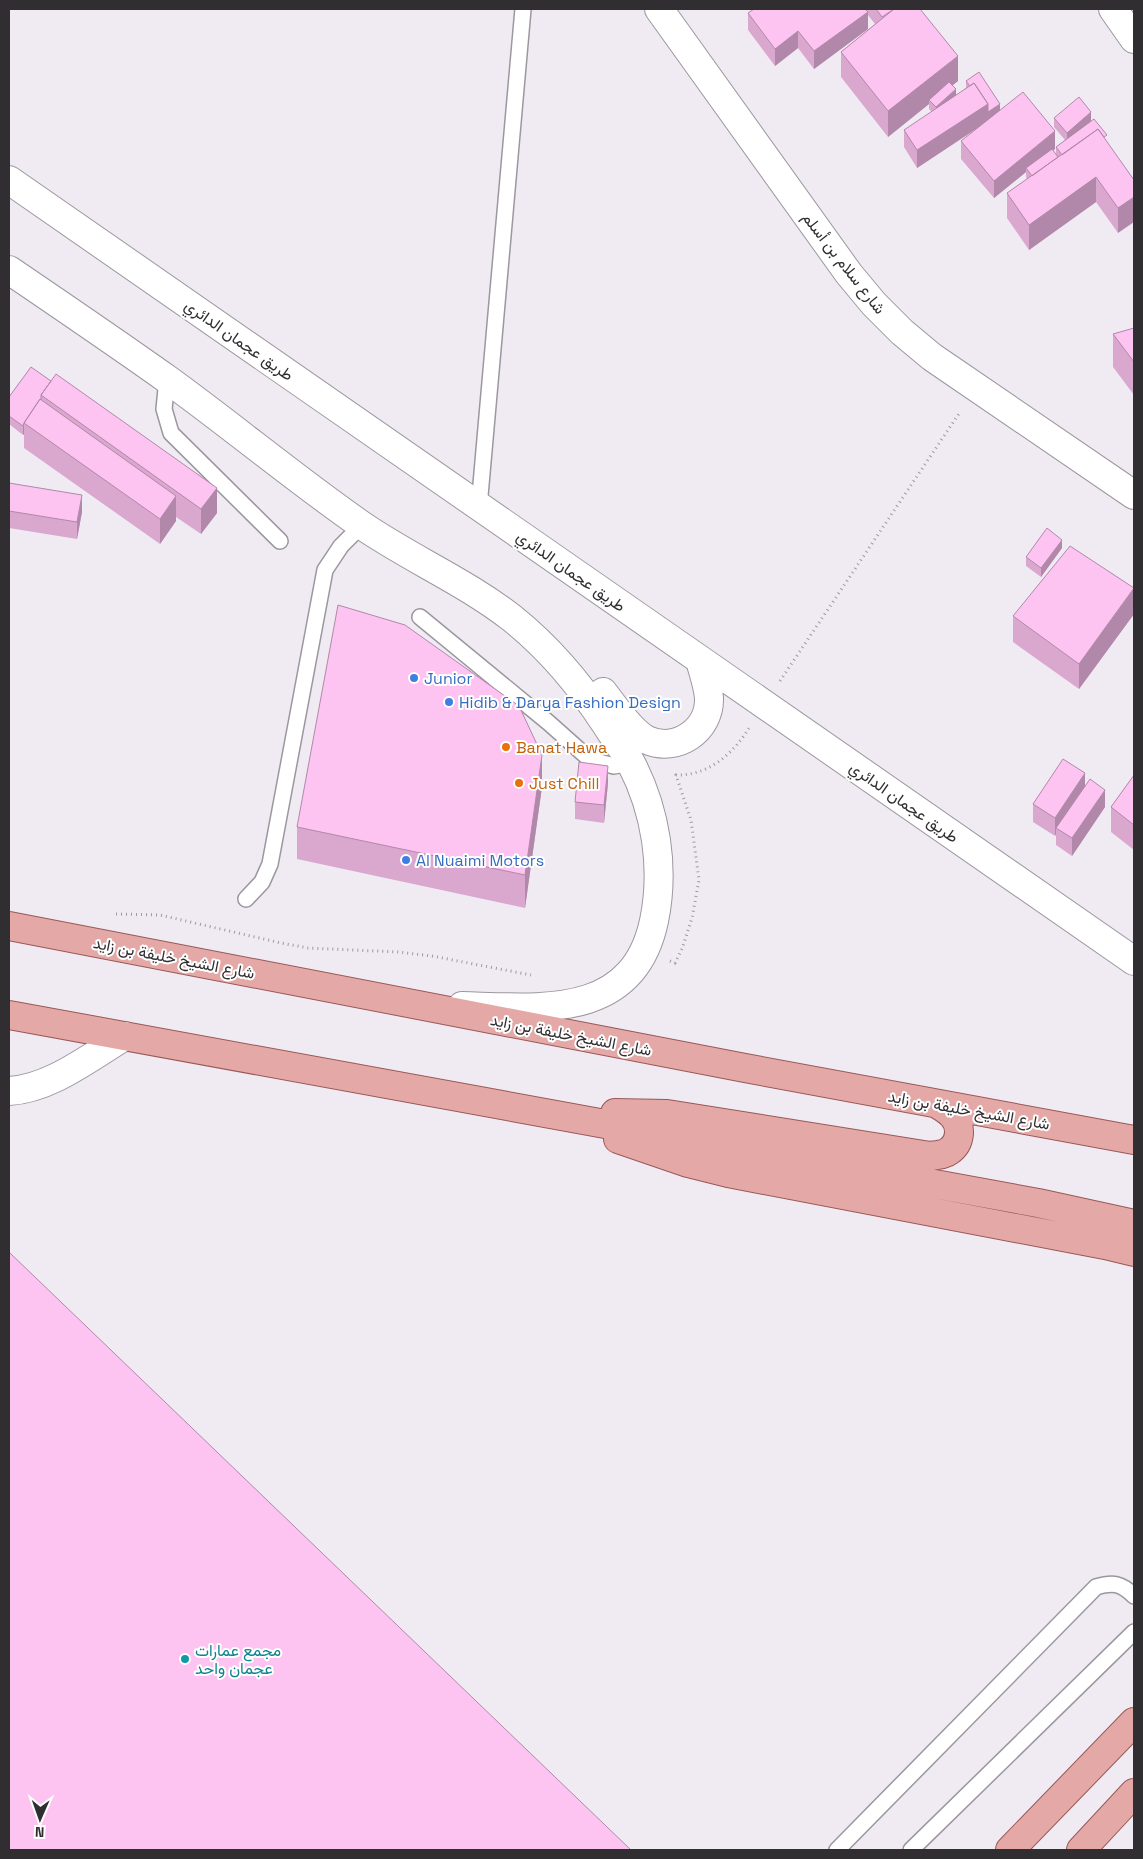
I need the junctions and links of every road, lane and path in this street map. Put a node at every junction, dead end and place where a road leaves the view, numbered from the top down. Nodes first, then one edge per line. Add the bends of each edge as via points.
1 (524, 9) edge
2 (659, 9) edge
3 (1113, 9) edge
4 (1134, 39) edge
5 (9, 180) edge
6 (9, 270) edge
7 (167, 379) junction
8 (977, 387) junction
9 (1134, 495) edge
10 (479, 507) junction
11 (362, 525) junction
12 (280, 541) dead end
13 (486, 600) junction
14 (420, 617) dead end
15 (700, 660) junction
16 (764, 704) junction
17 (631, 763) junction
18 (246, 899) dead end
19 (115, 914) dead end
20 (9, 926) edge
21 (1134, 961) edge
22 (675, 963) dead end
23 (538, 976) dead end
24 (412, 1004) junction
25 (9, 1015) edge
26 (125, 1036) junction
27 (745, 1068) junction
28 (13, 1094) edge
29 (937, 1104) junction
30 (574, 1118) junction
31 (1134, 1121) edge
32 (1134, 1140) edge
33 (1134, 1224) edge
34 (1134, 1252) edge
35 (1134, 1596) edge
36 (1134, 1632) edge
37 (1134, 1722) edge
38 (1134, 1793) edge
39 (1134, 1820) edge
40 (837, 1850) edge
41 (911, 1850) edge
42 (1010, 1850) edge
43 (1081, 1850) edge
44 (1098, 1850) edge

1 - 10 lane
2 - 8 main road, شارع سلام بن أسلم via 843,266 874,304 932,357
3 - 4 main road
5 - 10 main road, طريق عجمان الدائري
6 - 7 main road
7 - 11 main road
7 - 12 lane via 164,409 171,433
8 - 9 main road, شارع سلام بن أسلم
8 - 16 path
10 - 15 main road, طريق عجمان الدائري
11 - 13 main road
11 - 18 lane via 341,546 325,570 270,864 262,882
13 - 15 main road via 508,608 550,634 636,732 647,740 672,744 685,740 703,722 709,698
13 - 17 main road via 532,635 565,670 587,696
14 - 17 lane via 586,756 614,766
15 - 16 main road, طريق عجمان الدائري
16 - 21 main road, طريق عجمان الدائري
16 - 22 path via 728,755 700,772 676,775 691,820 698,880 692,918
17 - 24 main road via 650,812 657,842 659,873 654,923 643,954 632,969 605,992 572,1004 525,1007
19 - 23 path via 160,915 308,948 432,956
20 - 24 main road, شارع الشيخ خليفة بن زايد
24 - 27 main road, شارع الشيخ خليفة بن زايد
25 - 26 main road
26 - 28 main road via 46,1083
26 - 30 main road
27 - 29 main road, شارع الشيخ خليفة بن زايد
27 - 31 main road via 864,1076
29 - 30 main road via 953,1116 959,1134 949,1151 930,1156 667,1114 620,1113
29 - 32 main road, شارع الشيخ خليفة بن زايد
30 - 33 main road via 1038,1203
30 - 34 main road via 619,1139 728,1173
35 - 40 lane via 1126,1588 1111,1583 1096,1586
36 - 41 lane
37 - 42 main road
38 - 43 main road
39 - 44 main road

